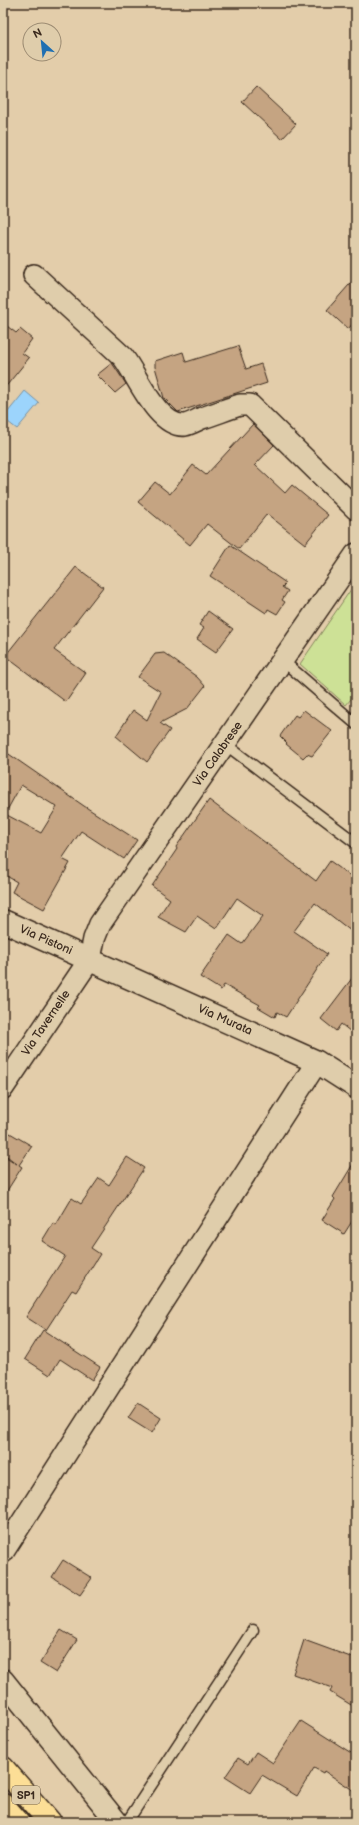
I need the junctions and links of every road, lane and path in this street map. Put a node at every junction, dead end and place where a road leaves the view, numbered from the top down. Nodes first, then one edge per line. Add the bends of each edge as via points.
1 (34, 275) dead end
2 (356, 509) edge
3 (356, 554) edge
4 (283, 661) junction
5 (356, 724) edge
6 (225, 744) junction
7 (356, 843) edge
8 (3, 921) edge
9 (90, 959) junction
10 (317, 1062) junction
11 (356, 1087) edge
12 (3, 1088) edge
13 (3, 1552) edge
14 (253, 1630) dead end
15 (3, 1680) edge
16 (3, 1768) edge
17 (3, 1805) edge
18 (18, 1822) edge
19 (50, 1822) edge
20 (117, 1822) edge
21 (127, 1822) edge

1 - 2 street via 123,357 163,416 174,423 184,425 240,405 250,405
3 - 4 street, Via Calabrese
4 - 5 lane
4 - 6 street, Via Calabrese
6 - 7 lane
6 - 9 street, Via Calabrese via 100,924
8 - 9 street, Via Pistoni
9 - 10 street, Via Murata
9 - 12 street, Via Tavernelle
10 - 11 street, Via Murata
10 - 13 street
14 - 21 lane
15 - 20 street
16 - 19 highway, SP1
17 - 18 highway, SP1

